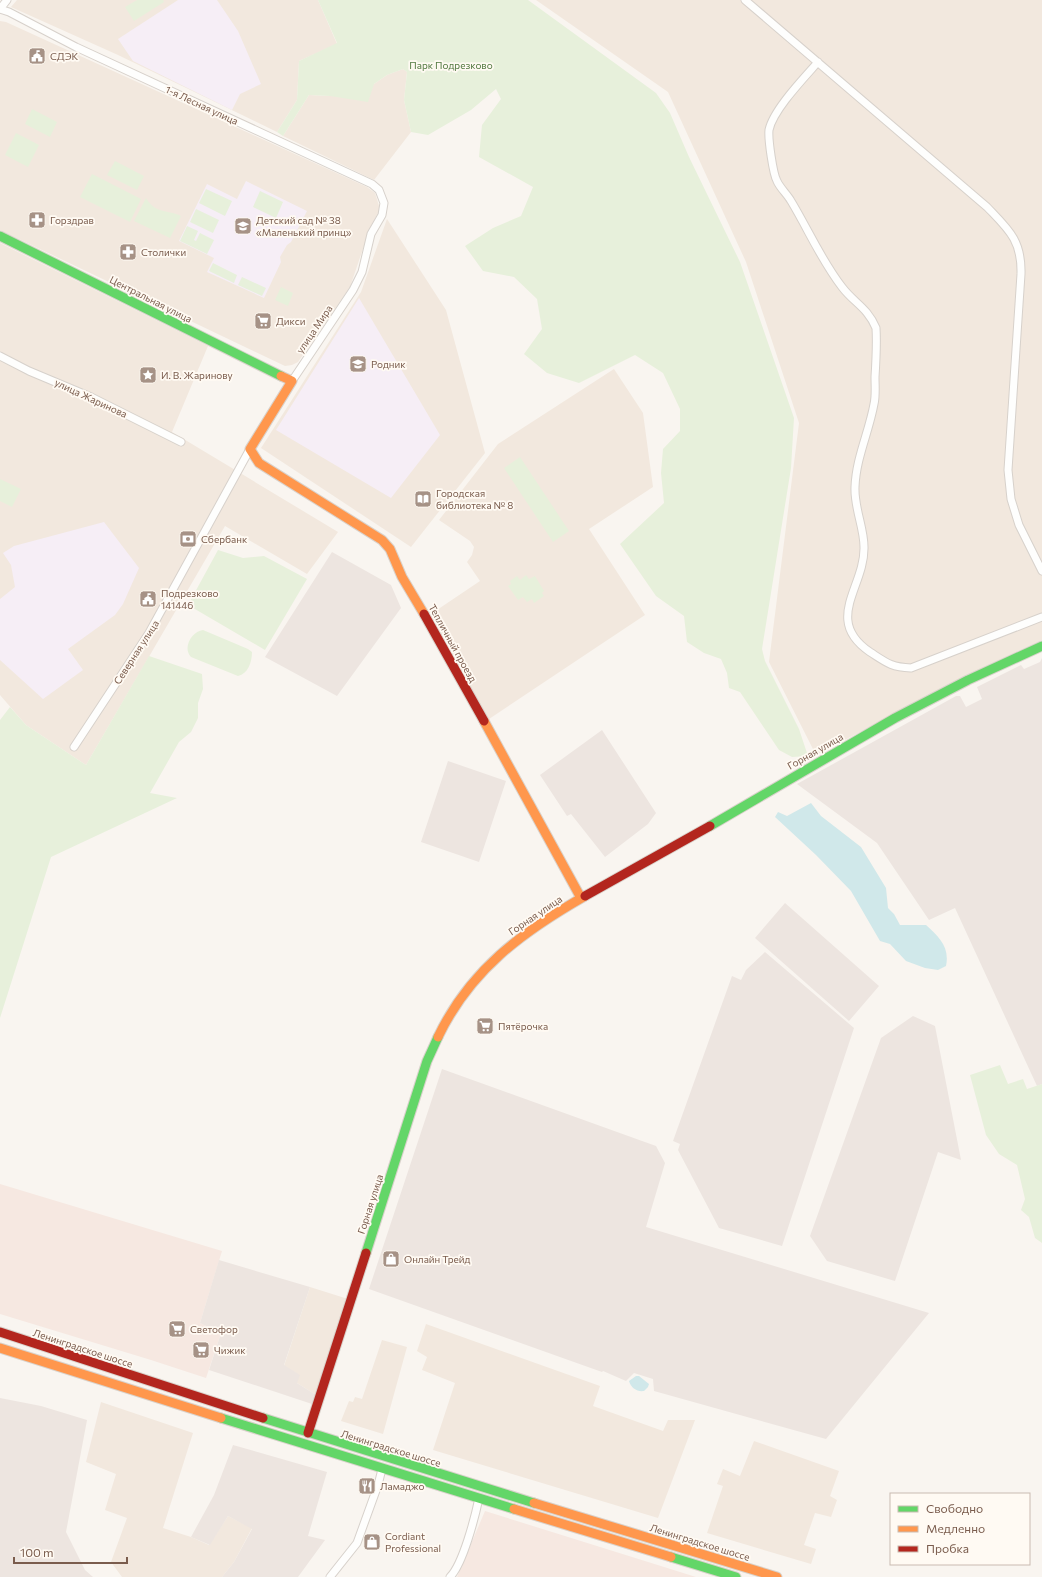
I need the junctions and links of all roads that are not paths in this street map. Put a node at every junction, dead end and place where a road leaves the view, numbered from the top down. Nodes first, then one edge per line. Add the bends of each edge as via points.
1 (7, 0) edge
2 (745, 0) edge
3 (0, 9) edge
4 (818, 62) junction
5 (382, 215) joint
6 (0, 236) edge
7 (0, 356) edge
8 (292, 381) junction
9 (181, 442) dead end
10 (250, 449) junction
11 (1042, 571) edge
12 (1042, 617) edge
13 (1042, 646) edge
14 (74, 747) dead end
15 (581, 898) junction
16 (0, 1332) edge
17 (0, 1348) edge
18 (308, 1434) junction
19 (382, 1469) junction
20 (479, 1498) junction
21 (330, 1577) edge
22 (450, 1577) edge
23 (736, 1577) edge
24 (777, 1577) edge

1 - 3 street
2 - 4 street
3 - 5 street, 1-я Лесная улица via 76,47 372,184 379,190 384,203
4 - 11 street via 986,206 1008,228 1019,248 1021,274 1009,477 1010,499 1019,525
4 - 12 street via 777,112 769,130 769,143 776,180 790,199 825,263 843,288 871,317 876,328 874,403 855,487 864,547 862,566 847,609 848,622 861,645 895,667 911,668
5 - 8 street, улица Мира via 371,234 362,272 353,290
6 - 8 main road, Центральная улица
7 - 9 street, улица Жаринова via 92,397
8 - 10 main road, улица Мира
10 - 14 street, Северная улица via 149,633
10 - 15 main road, Тепличный проезд via 259,463 382,540 390,549 402,577
13 - 15 main road, Горная улица via 895,718 810,766 750,804
15 - 18 main road, Горная улица via 517,939 477,976 439,1032 427,1061
16 - 18 main road, Ленинградское шоссе
17 - 19 main road
18 - 24 main road, Ленинградское шоссе
19 - 20 main road
19 - 21 street via 357,1543
20 - 22 street via 473,1524 458,1565
20 - 23 main road

